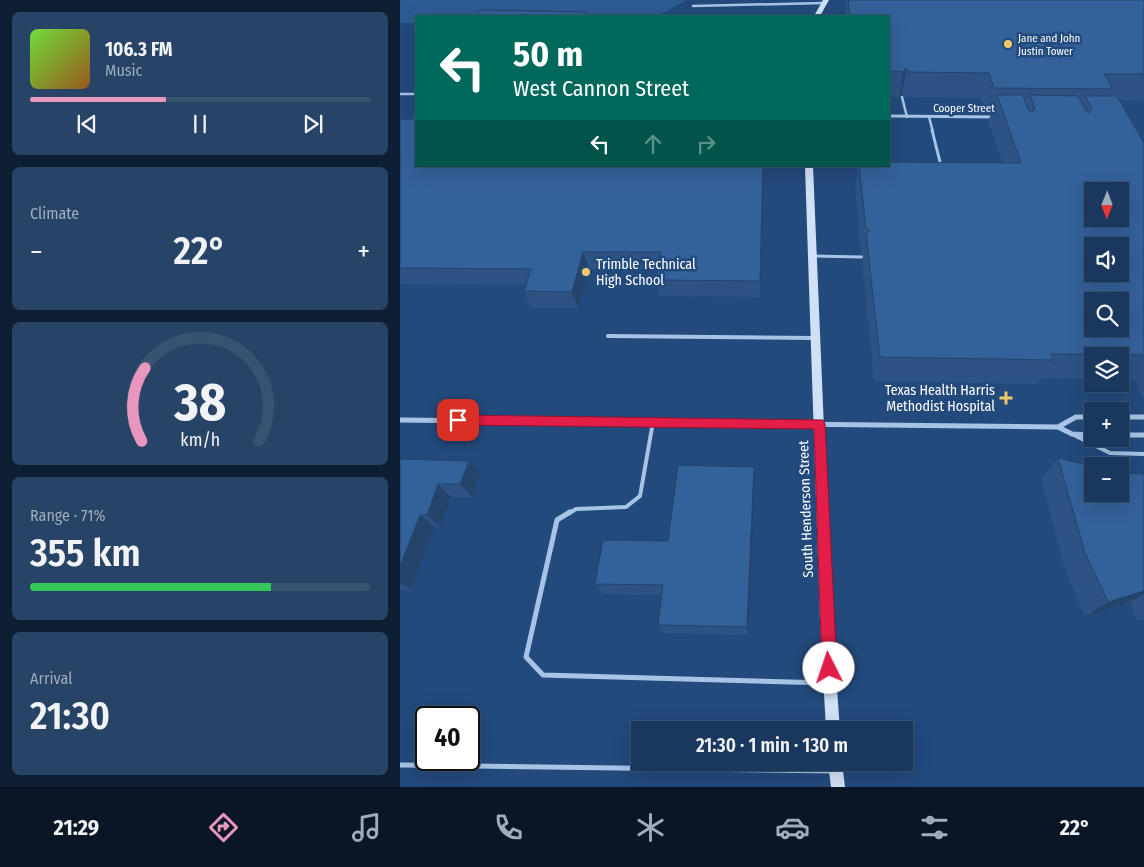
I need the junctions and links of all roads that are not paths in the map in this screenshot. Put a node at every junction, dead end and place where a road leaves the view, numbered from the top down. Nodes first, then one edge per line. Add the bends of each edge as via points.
1 (825, 2) edge
2 (693, 6) dead end
3 (818, 15) edge
4 (400, 94) edge
5 (415, 94) edge
6 (902, 98) edge
7 (890, 116) edge
8 (907, 117) junction
9 (929, 117) junction
10 (1006, 117) edge
11 (809, 167) edge
12 (943, 174) edge
13 (813, 256) junction
14 (862, 257) dead end
15 (608, 336) dead end
16 (816, 338) junction
17 (1084, 417) edge
18 (1129, 417) edge
19 (1144, 417) edge
20 (400, 420) edge
21 (653, 422) junction
22 (819, 424) junction
23 (1058, 428) junction
24 (1072, 434) junction
25 (1084, 435) edge
26 (1129, 435) edge
27 (1144, 435) edge
28 (1144, 454) edge
29 (830, 683) junction
30 (833, 721) edge
31 (400, 765) edge
32 (631, 766) edge
33 (836, 771) edge
34 (838, 787) edge

1 - 2 lane
1 - 3 street
4 - 5 lane
6 - 8 lane
7 - 8 street, Cooper Street
8 - 9 street, Cooper Street
9 - 10 street, Cooper Street
9 - 12 lane
11 - 13 street, South Henderson Street
13 - 14 lane
13 - 16 street, South Henderson Street
15 - 16 lane
16 - 22 street, South Henderson Street
17 - 23 street via 1076,417
18 - 19 street
20 - 21 street
21 - 22 street
21 - 29 lane via 640,496 626,507 576,509 556,520 526,657 543,675
22 - 23 street
22 - 29 street, South Henderson Street
23 - 24 street
24 - 25 street
24 - 28 lane via 1110,453
26 - 27 street
29 - 30 street, South Henderson Street
31 - 32 lane
33 - 34 street

